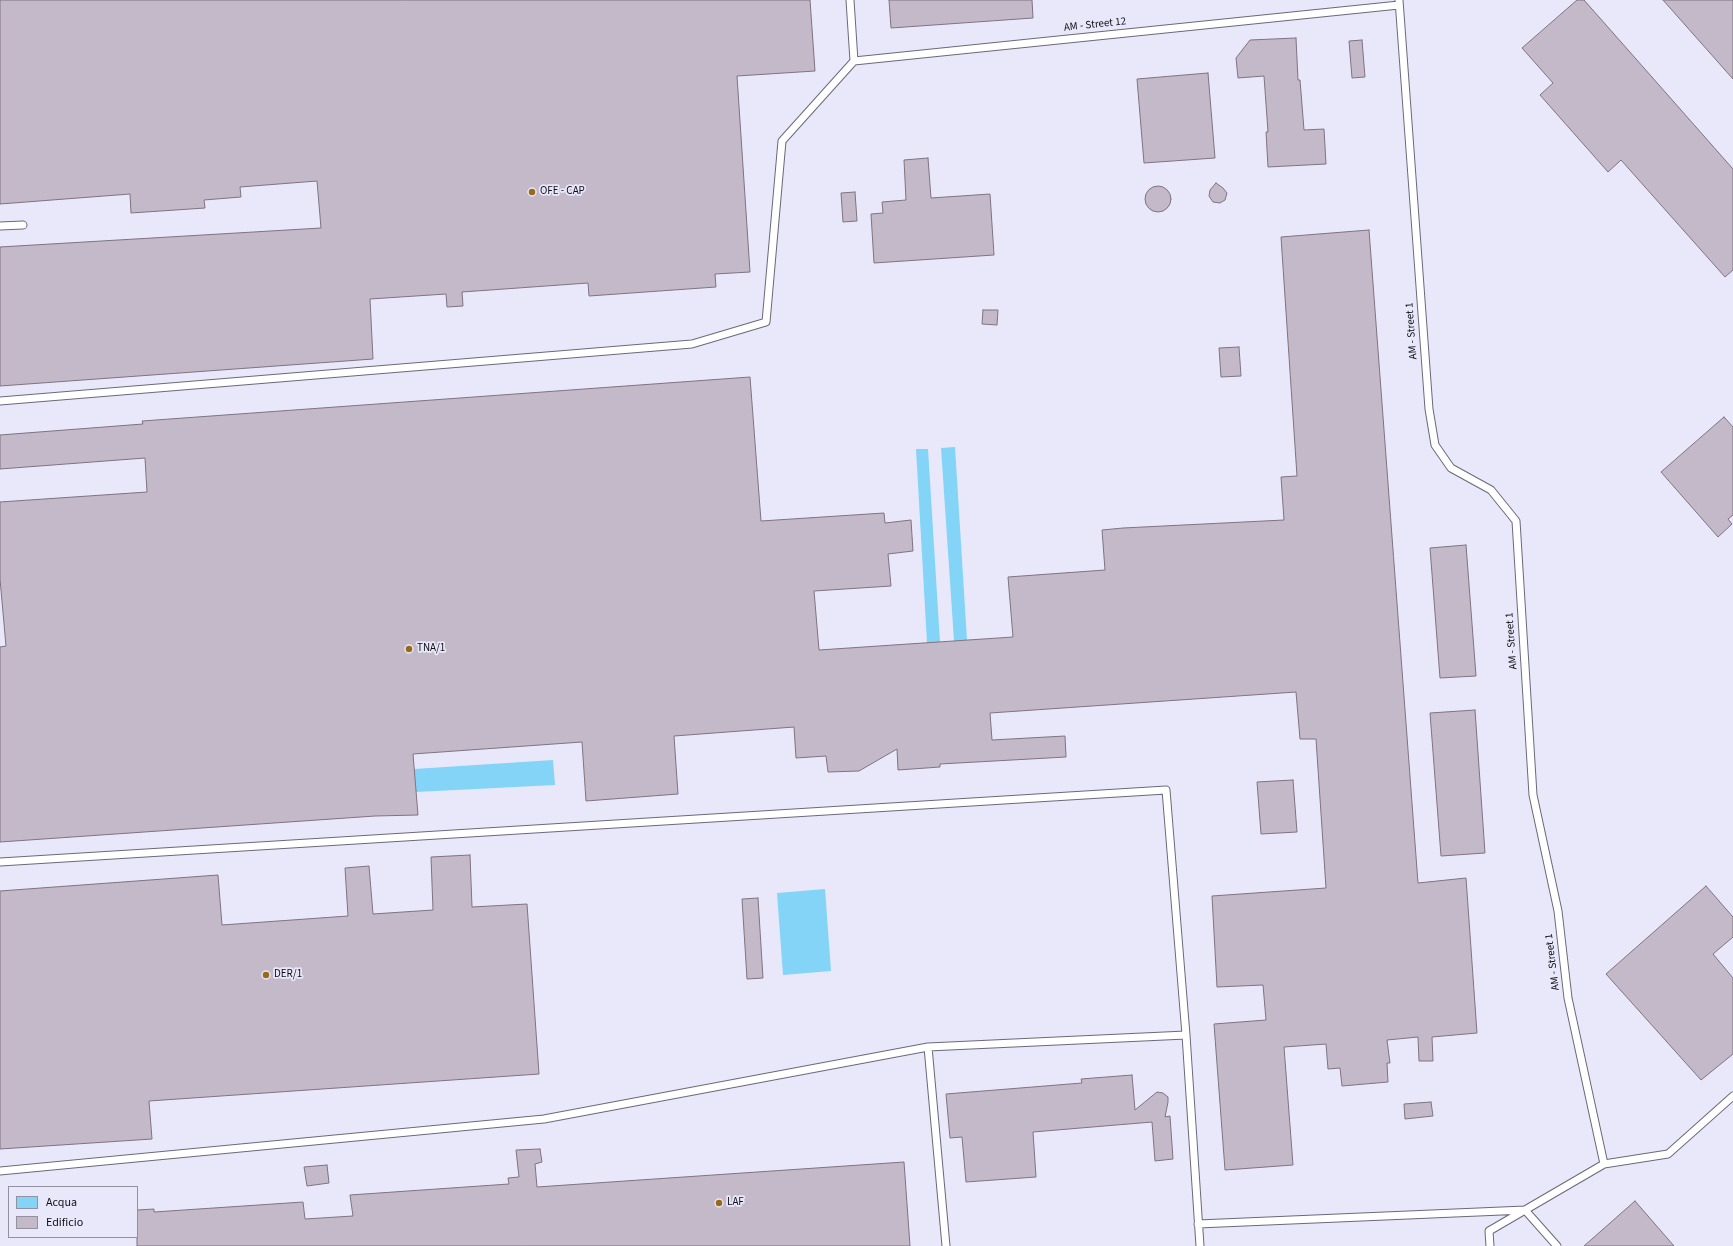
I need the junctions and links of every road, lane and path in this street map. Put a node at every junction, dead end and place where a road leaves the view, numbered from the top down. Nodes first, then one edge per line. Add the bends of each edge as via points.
1 (850, 0) edge
2 (1399, 3) edge
3 (854, 61) junction
4 (23, 225) dead end
5 (0, 226) edge
6 (0, 401) edge
7 (0, 862) edge
8 (1186, 1034) junction
9 (928, 1047) junction
10 (1733, 1096) edge
11 (1604, 1164) junction
12 (0, 1172) edge
13 (1525, 1210) junction
14 (1198, 1224) junction
15 (946, 1246) edge
16 (1200, 1246) edge
17 (1490, 1246) edge
18 (1557, 1246) edge

1 - 3 lane
2 - 3 lane, AM - Street 12
2 - 11 lane, AM - Street 1 via 1429,409 1436,445 1451,468 1491,490 1516,521 1533,795 1558,911 1568,998
3 - 6 lane via 782,141 766,322 692,344
4 - 5 lane
7 - 8 lane via 1166,790
8 - 9 lane
8 - 14 lane
9 - 12 lane via 544,1119
9 - 15 lane
10 - 11 lane via 1668,1154
11 - 13 lane
13 - 14 lane
13 - 17 lane via 1489,1231
13 - 18 lane
14 - 16 lane

